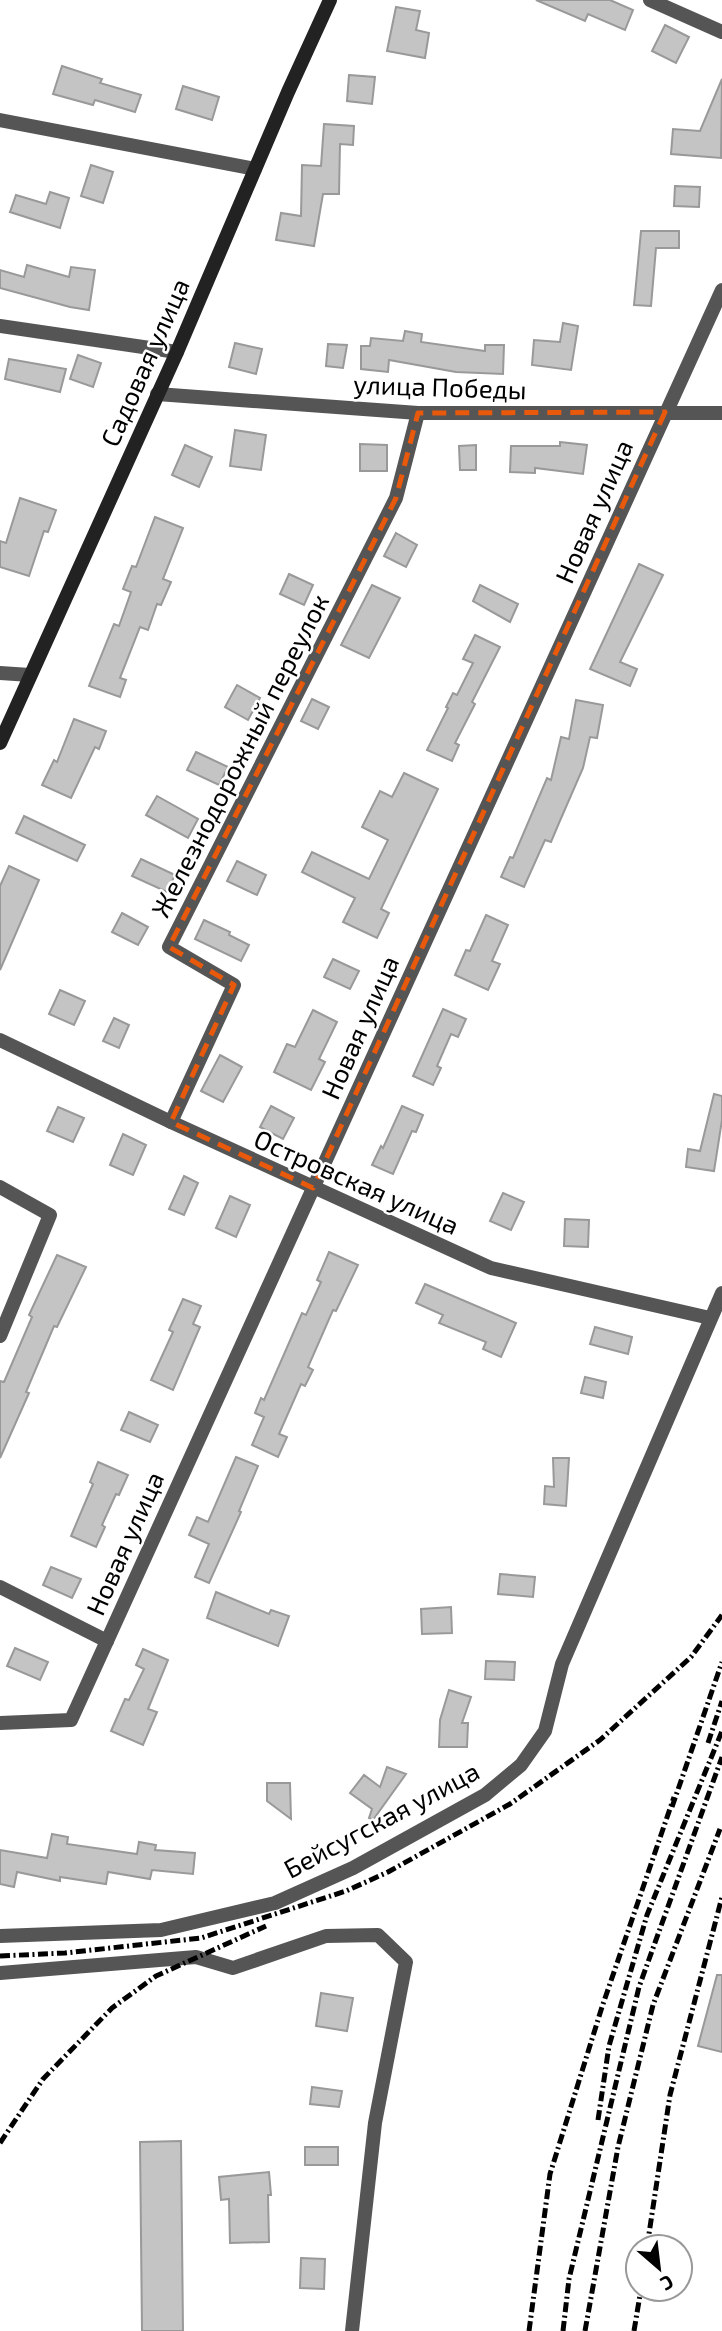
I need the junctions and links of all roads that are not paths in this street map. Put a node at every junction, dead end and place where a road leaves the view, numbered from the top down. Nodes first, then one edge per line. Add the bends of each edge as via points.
1 (330, 0) edge
2 (650, 0) edge
3 (722, 32) edge
4 (0, 120) edge
5 (255, 169) junction
6 (722, 290) edge
7 (0, 326) edge
8 (177, 352) junction
9 (157, 394) junction
10 (665, 412) junction
11 (418, 413) junction
12 (722, 413) edge
13 (0, 673) edge
14 (30, 675) junction
15 (0, 743) edge
16 (0, 1040) edge
17 (171, 1122) junction
18 (0, 1187) edge
19 (313, 1188) junction
20 (722, 1293) edge
21 (710, 1318) junction
22 (0, 1336) edge
23 (0, 1587) edge
24 (107, 1641) junction
25 (0, 1723) edge
26 (0, 1936) edge
27 (0, 1973) edge
28 (352, 2331) edge

1 - 5 street, Садовая улица
2 - 3 street
4 - 5 street
5 - 8 street, Садовая улица
6 - 10 street, Новая улица
7 - 8 street
8 - 9 street, Садовая улица
9 - 11 street, улица Победы
9 - 14 street, Садовая улица
10 - 11 street, улица Победы
10 - 12 street, улица Победы
10 - 19 street, Новая улица
11 - 17 street, Железнодорожный переулок via 396,498 169,947 234,985
13 - 14 street
14 - 15 street, Садовая улица
16 - 17 street, Островская улица
17 - 19 street, Островская улица
18 - 22 street via 50,1215
19 - 21 street, Островская улица via 491,1269
19 - 24 street, Новая улица
20 - 21 street, Бейсугская улица
21 - 26 street, Бейсугская улица via 562,1664 545,1731 521,1765 485,1795 353,1868 275,1903 161,1930
23 - 24 street
24 - 25 street, Новая улица via 71,1720
27 - 28 street via 196,1957 233,1968 326,1936 378,1935 406,1962 375,2123

